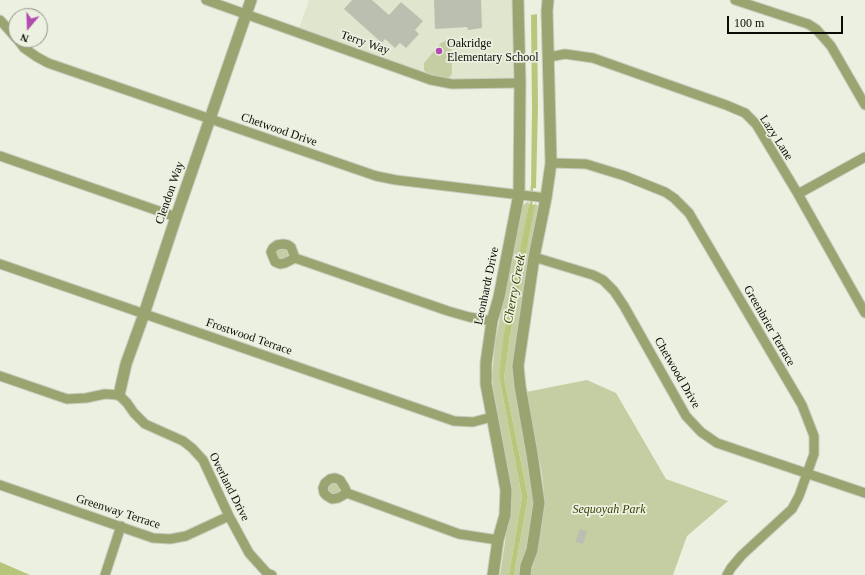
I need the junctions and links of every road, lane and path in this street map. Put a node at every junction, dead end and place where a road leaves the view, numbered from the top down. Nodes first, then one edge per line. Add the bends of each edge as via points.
1 (206, 0) edge
2 (251, 0) edge
3 (518, 0) edge
4 (548, 0) edge
5 (735, 0) edge
6 (246, 14) junction
7 (0, 20) edge
8 (8, 29) edge
9 (24, 48) edge
10 (549, 56) junction
11 (520, 83) junction
12 (865, 105) edge
13 (209, 119) junction
14 (0, 156) edge
15 (865, 157) edge
16 (551, 163) junction
17 (798, 194) junction
18 (523, 195) junction
19 (542, 197) junction
20 (176, 217) junction
21 (534, 257) junction
22 (295, 258) dead end
23 (0, 264) edge
24 (865, 313) edge
25 (144, 314) junction
26 (492, 321) junction
27 (0, 376) edge
28 (119, 395) junction
29 (492, 417) junction
30 (806, 474) junction
31 (0, 485) edge
32 (347, 493) dead end
33 (865, 493) edge
34 (229, 516) junction
35 (121, 526) junction
36 (498, 540) junction
37 (105, 575) edge
38 (272, 575) edge
39 (493, 575) edge
40 (525, 575) edge
41 (727, 575) edge

1 - 6 street, Terry Way
2 - 6 street, Clendon Way
3 - 11 street, Leonhardt Drive
4 - 10 street
5 - 12 street via 808,24 816,30 831,46
6 - 11 street, Terry Way via 431,80 452,84
6 - 13 street, Clendon Way
7 - 8 street, Chetwood Drive
9 - 13 street, Chetwood Drive via 48,63
10 - 16 street
10 - 17 street, Lazy Lane via 565,54 593,58 745,113 756,124
11 - 18 street, Leonhardt Drive
13 - 18 street, Chetwood Drive via 376,176
13 - 20 street, Clendon Way
14 - 20 street
15 - 17 street
16 - 19 street
16 - 30 street, Greenbrier Terrace via 586,164 625,176 665,192 689,213 802,405 814,436 814,454
17 - 24 street, Lazy Lane
18 - 19 street, Chetwood Drive
18 - 26 street, Leonhardt Drive
19 - 21 street
20 - 25 street, Clendon Way
21 - 30 street, Chetwood Drive via 593,275 603,280 614,291 686,416 701,432 717,442
21 - 40 street via 518,366 539,503 532,550
22 - 26 street via 448,311
23 - 25 street, Frostwood Terrace
25 - 28 street, Clendon Way via 126,364
25 - 29 street, Frostwood Terrace via 454,421 473,422
26 - 29 street, Leonhardt Drive via 486,363 486,384
27 - 28 street via 67,398
28 - 34 street, Overland Drive via 145,424 183,441 203,460
29 - 36 street, Leonhardt Drive via 506,490 505,515
30 - 33 street, Chetwood Drive
30 - 41 street, Greenbrier Terrace via 792,509 742,555
31 - 35 street, Greenway Terrace
32 - 36 street via 459,534
34 - 35 street, Greenway Terrace via 186,536 170,539 153,538
34 - 38 street, Overland Drive via 249,553 267,573
35 - 37 street
36 - 39 street, Leonhardt Drive

